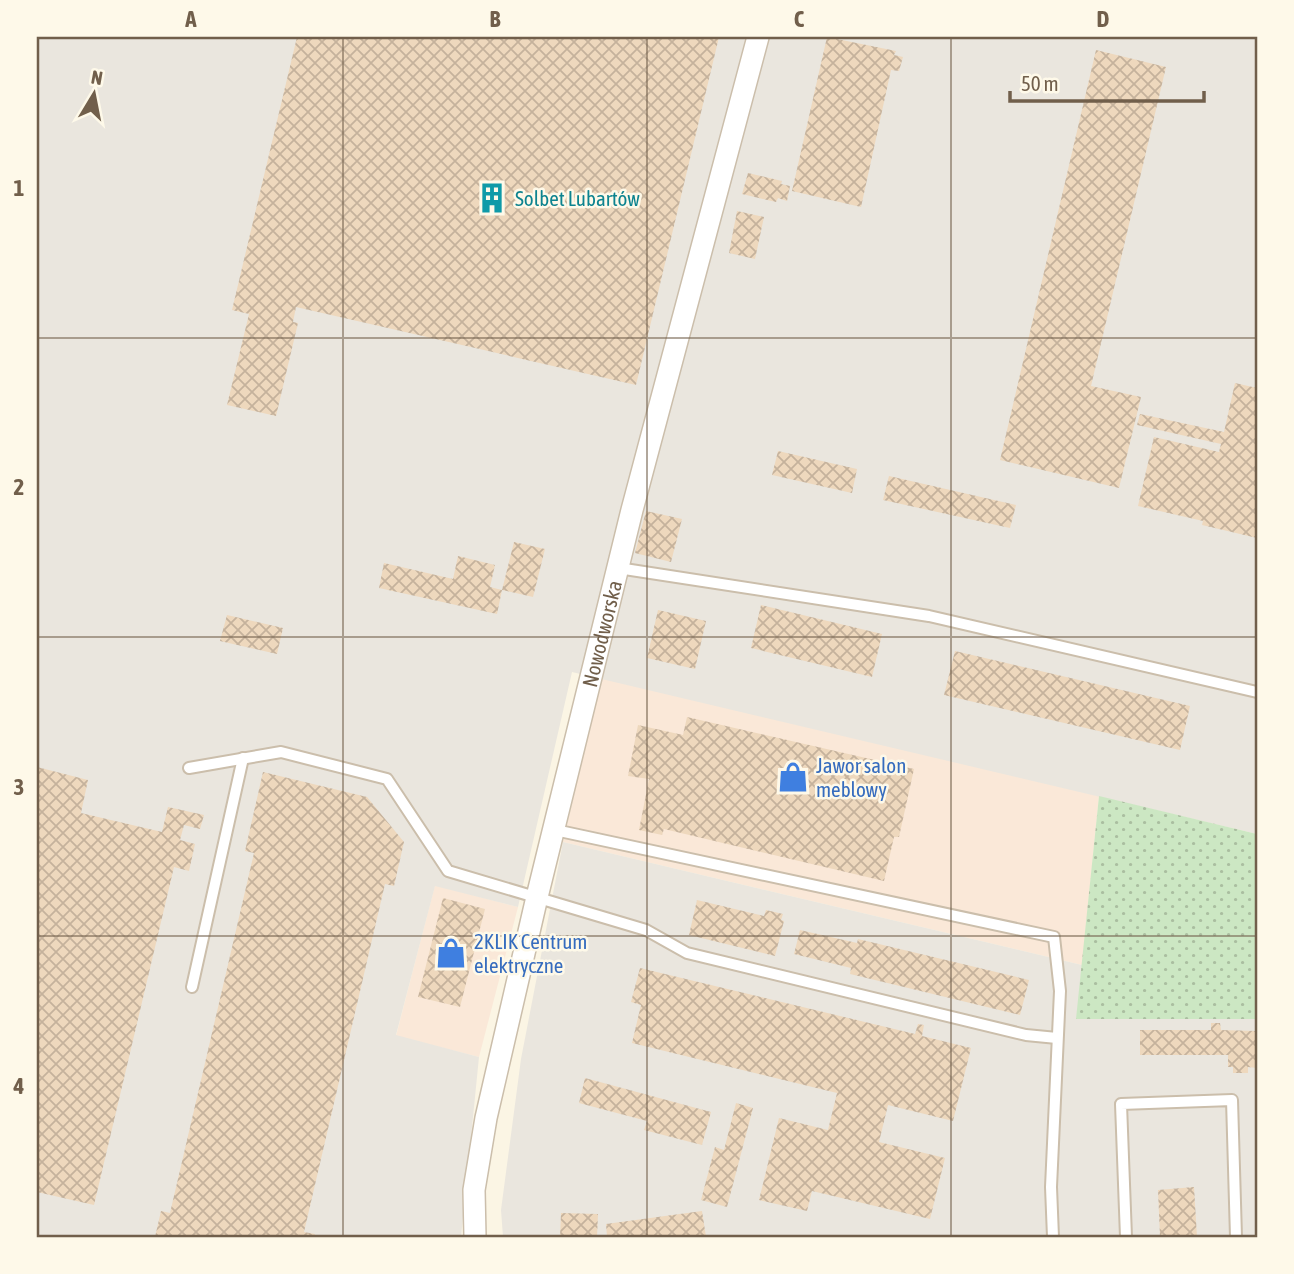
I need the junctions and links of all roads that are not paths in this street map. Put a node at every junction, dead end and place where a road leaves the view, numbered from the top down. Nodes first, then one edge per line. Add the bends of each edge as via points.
1 (758, 37) edge
2 (618, 568) junction
3 (1257, 692) edge
4 (243, 758) junction
5 (189, 768) dead end
6 (555, 830) junction
7 (537, 897) junction
8 (192, 987) dead end
9 (1057, 1038) junction
10 (475, 1237) edge
11 (1052, 1237) edge
12 (1126, 1237) edge
13 (1236, 1237) edge

1 - 2 street, Nowodworska
2 - 3 lane via 929,616
2 - 6 street, Nowodworska
4 - 5 lane
4 - 7 lane via 281,752 387,779 448,871
4 - 8 lane
6 - 7 street, Nowodworska
6 - 9 lane via 1054,937 1060,991
7 - 9 lane via 646,930 687,953 1026,1035
7 - 10 street, Nowodworska via 486,1118 474,1190
9 - 11 lane
12 - 13 lane via 1121,1104 1232,1100

